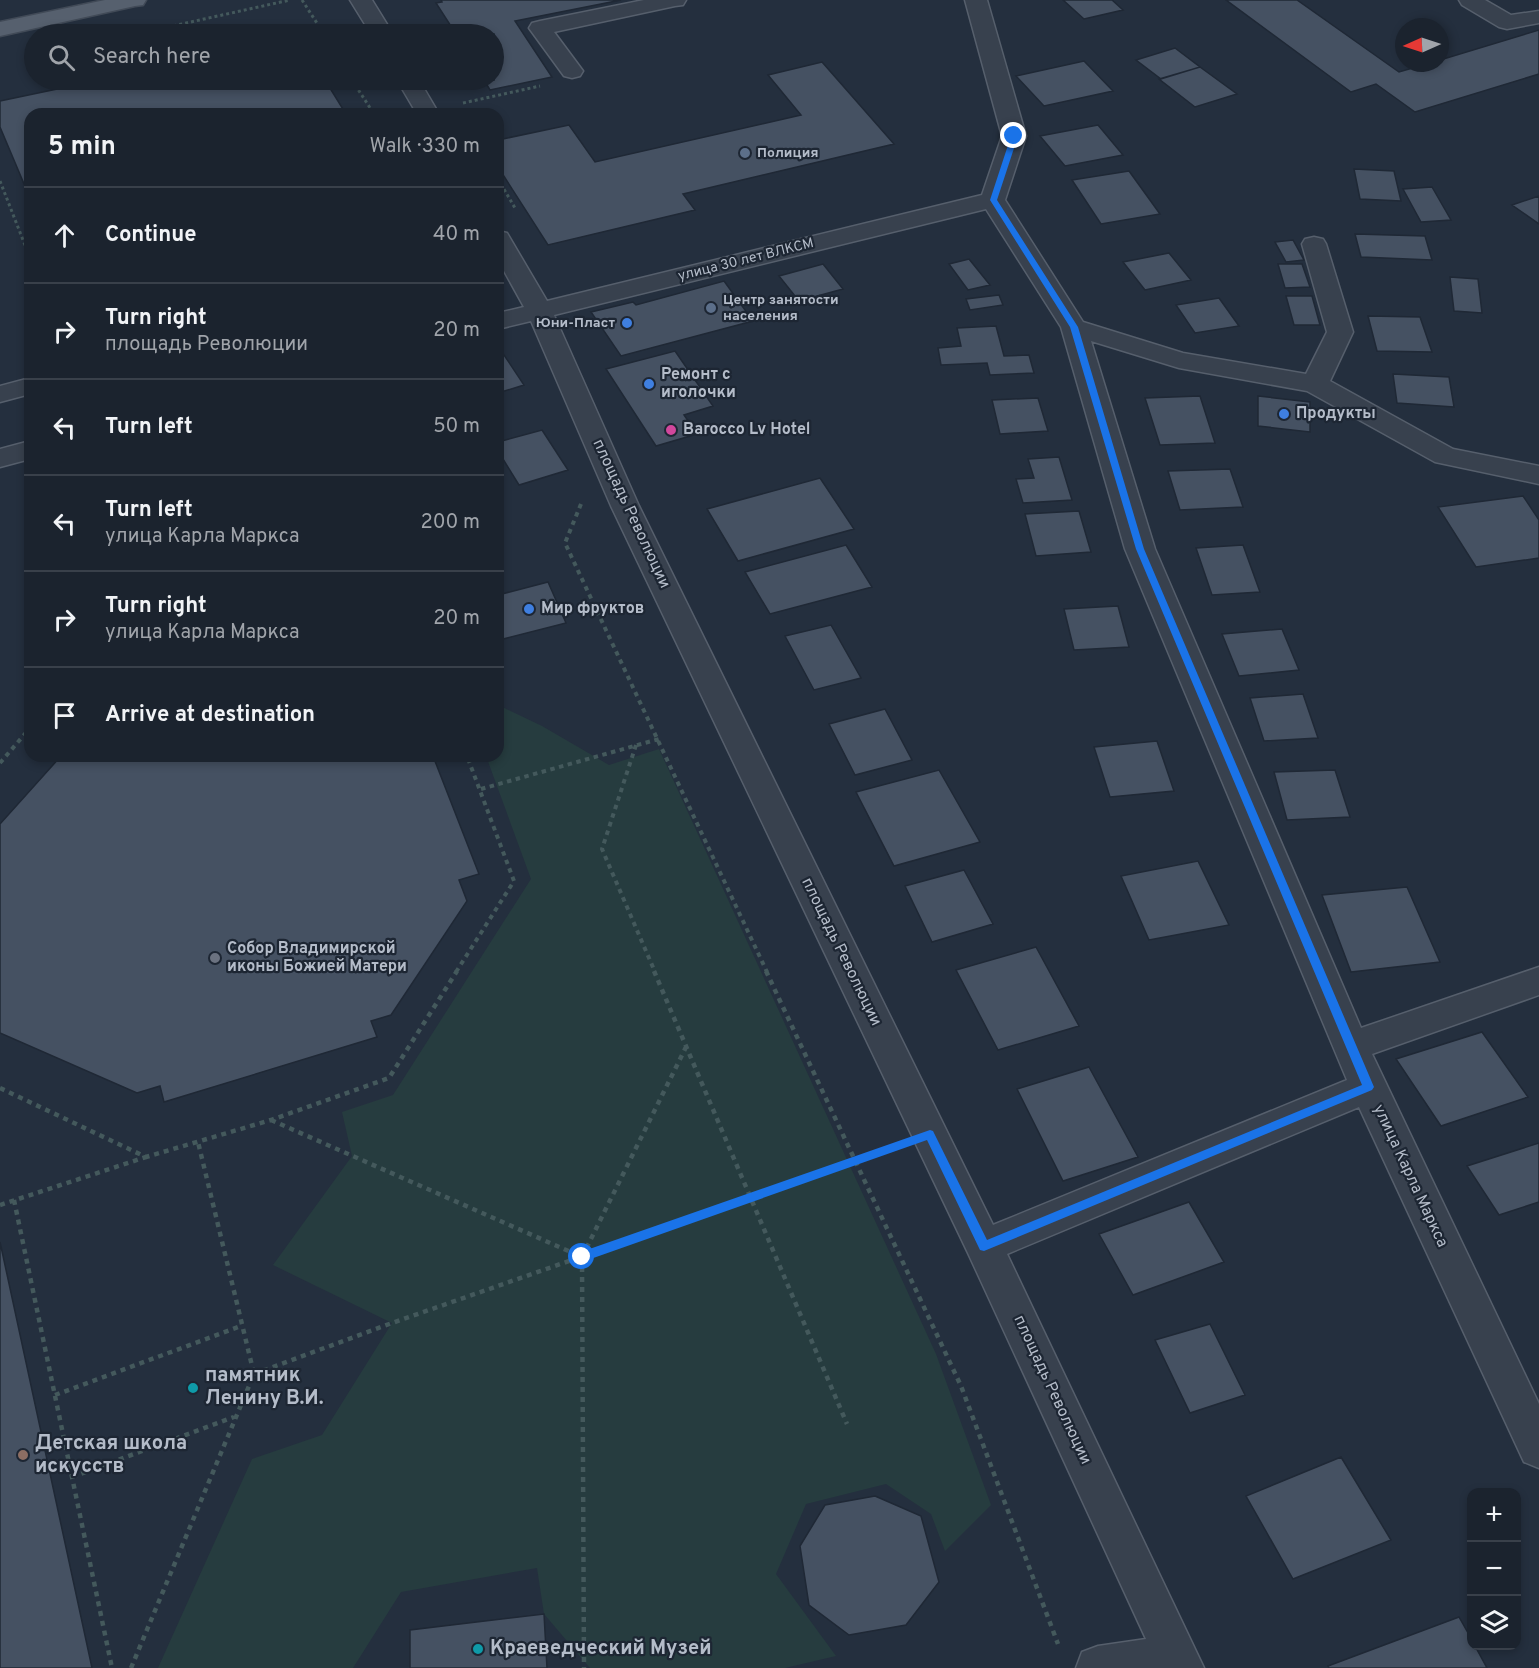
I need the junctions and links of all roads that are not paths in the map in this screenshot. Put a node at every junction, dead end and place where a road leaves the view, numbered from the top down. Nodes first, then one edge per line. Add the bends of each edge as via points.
1 (39, 0) edge
2 (135, 0) edge
3 (362, 0) edge
4 (675, 0) edge
5 (976, 0) edge
6 (1470, 0) edge
7 (0, 9) edge
8 (1539, 16) edge
9 (376, 24) edge
10 (0, 29) edge
11 (572, 71) road end
12 (414, 90) edge
13 (424, 108) edge
14 (993, 200) junction
15 (1314, 244) dead end
16 (508, 273) edge
17 (539, 310) junction
18 (504, 319) edge
19 (1074, 327) junction
20 (1315, 384) junction
21 (24, 388) edge
22 (0, 394) edge
23 (24, 452) edge
24 (0, 458) edge
25 (1539, 475) edge
26 (1539, 981) edge
27 (1351, 1046) junction
28 (1368, 1087) junction
29 (984, 1246) junction
30 (1539, 1448) edge
31 (1179, 1663) edge
32 (1098, 1668) edge

1 - 7 main road
2 - 10 main road
3 - 9 street
4 - 11 street via 540,28
5 - 14 street via 1014,136
6 - 8 street via 1507,22
12 - 13 street
14 - 17 street, улица 30 лет ВЛКСМ
14 - 19 street, улица Карла Маркса
15 - 20 street via 1340,332
16 - 17 street, площадь Революции
17 - 18 street, улица 30 лет ВЛКСМ
17 - 29 street, площадь Революции via 625,506
19 - 20 street via 1179,360
19 - 27 street, улица Карла Маркса via 1140,549
20 - 25 street via 1445,456
21 - 22 street
23 - 24 street
26 - 27 street
27 - 28 street, улица Карла Маркса
28 - 29 street
28 - 30 street, улица Карла Маркса
29 - 31 street, площадь Революции
31 - 32 street

